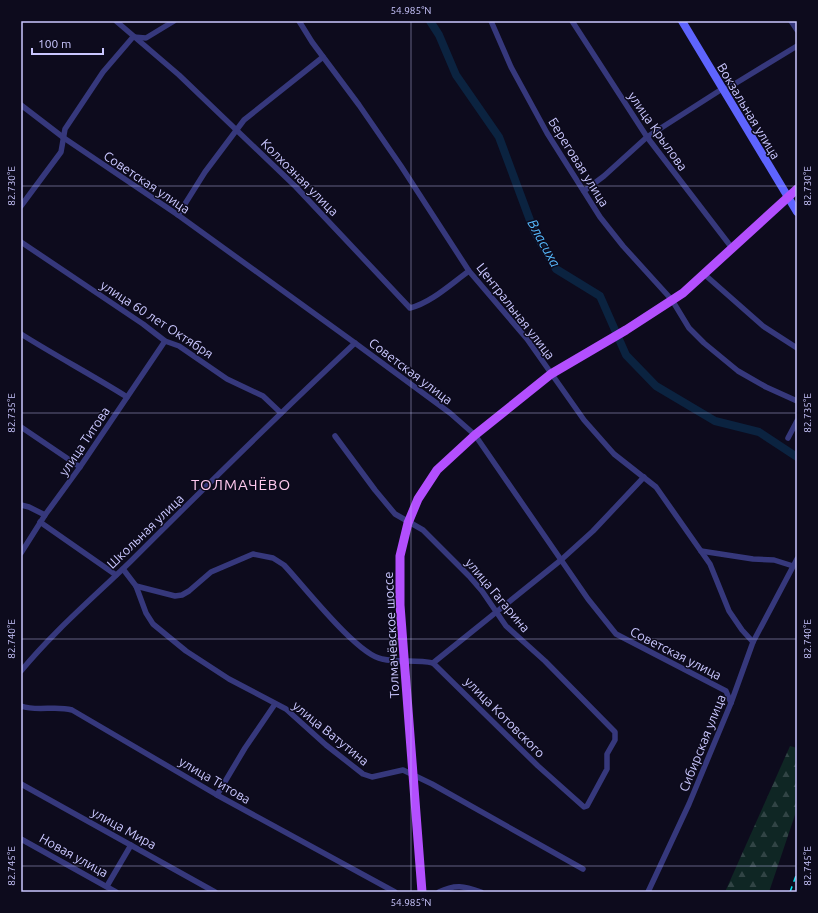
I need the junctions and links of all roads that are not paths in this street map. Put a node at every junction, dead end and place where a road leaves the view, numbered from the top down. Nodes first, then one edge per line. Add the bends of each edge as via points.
1 (116, 21) edge
2 (174, 21) edge
3 (299, 21) edge
4 (491, 21) edge
5 (572, 21) edge
6 (682, 21) edge
7 (791, 21) edge
8 (797, 30) edge
9 (133, 37) junction
10 (797, 46) edge
11 (323, 57) junction
12 (722, 89) junction
13 (21, 105) edge
14 (235, 130) junction
15 (647, 137) junction
16 (64, 138) junction
17 (797, 189) edge
18 (584, 190) junction
19 (788, 198) junction
20 (21, 206) edge
21 (797, 212) edge
22 (178, 215) junction
23 (21, 242) edge
24 (732, 248) junction
25 (469, 270) junction
26 (704, 274) junction
27 (672, 300) junction
28 (21, 334) edge
29 (165, 341) junction
30 (355, 343) junction
31 (797, 348) edge
32 (552, 374) junction
33 (127, 397) junction
34 (797, 401) edge
35 (281, 413) junction
36 (797, 421) edge
37 (21, 427) edge
38 (475, 435) junction
39 (335, 436) dead end
40 (788, 438) dead end
41 (80, 467) junction
42 (644, 477) junction
43 (21, 505) edge
44 (45, 515) junction
45 (40, 522) junction
46 (408, 523) junction
47 (701, 551) junction
48 (21, 553) edge
49 (797, 559) edge
50 (561, 560) junction
51 (793, 566) junction
52 (123, 569) junction
53 (116, 575) junction
54 (136, 586) junction
55 (496, 612) junction
56 (753, 642) junction
57 (405, 661) junction
58 (433, 663) junction
59 (21, 671) edge
60 (731, 703) junction
61 (275, 704) junction
62 (21, 706) edge
63 (414, 775) junction
64 (21, 784) edge
65 (218, 795) junction
66 (584, 807) joint
67 (21, 838) edge
68 (131, 845) junction
69 (582, 869) dead end
70 (107, 886) junction
71 (116, 892) edge
72 (215, 892) edge
73 (395, 892) edge
74 (422, 892) edge
75 (439, 892) edge
76 (481, 892) edge
77 (648, 892) edge

1 - 9 street, Колхозная улица
2 - 9 street via 146,38
3 - 11 street, Центральная улица
4 - 18 street, Береговая улица via 527,99
5 - 15 street, улица Крылова
6 - 12 street, Вокзальная улица
7 - 8 street
9 - 14 street, Колхозная улица via 179,75
9 - 16 street via 103,72 65,129
10 - 12 street via 728,88
11 - 14 street
11 - 25 street, Центральная улица via 401,166
12 - 15 street
12 - 19 street, Вокзальная улица
13 - 16 street, Советская улица
14 - 22 street
14 - 25 street, Колхозная улица via 296,187 410,308 436,294
15 - 18 street via 604,176
15 - 24 street, улица Крылова
16 - 20 street via 61,152
16 - 22 street, Советская улица
17 - 19 main road, Толмачёвское шоссе
18 - 27 street, Береговая улица via 605,223
19 - 21 street, Вокзальная улица
19 - 24 main road, Толмачёвское шоссе
22 - 30 street, Советская улица
23 - 29 street, улица 60 лет Октября
24 - 26 main road, Толмачёвское шоссе
25 - 32 street, Центральная улица via 527,339
26 - 27 main road, Толмачёвское шоссе
26 - 31 street via 763,326
27 - 32 main road, Толмачёвское шоссе
27 - 34 street, Береговая улица via 689,328 738,372
28 - 33 street
29 - 33 street, улица Титова
29 - 35 street, улица 60 лет Октября via 179,346 226,379 263,396
30 - 35 street, Школьная улица
30 - 38 street, Советская улица
32 - 38 main road, Толмачёвское шоссе
32 - 42 street, Центральная улица via 558,386 589,426 614,454
33 - 41 street, улица Титова
35 - 52 street, Школьная улица
36 - 40 street
37 - 41 street
38 - 46 main road, Толмачёвское шоссе via 437,470 418,499
38 - 50 street, Советская улица
39 - 46 street, улица Гагарина via 395,514
41 - 44 street, улица Титова
42 - 47 street, Центральная улица via 656,488
42 - 50 street via 594,531
43 - 44 street
44 - 45 street, улица Титова
45 - 48 street, улица Титова
45 - 53 street
46 - 55 street, улица Гагарина via 423,530 469,576
46 - 57 main road, Толмачёвское шоссе via 400,556 399,581
47 - 51 street via 774,560
47 - 56 street, Центральная улица via 710,564 729,611
49 - 51 street, Сибирская улица
50 - 55 street
50 - 60 street, Советская улица via 616,634 726,691
51 - 56 street, Сибирская улица
52 - 53 street, Школьная улица
52 - 54 street, улица Ватутина
53 - 59 street, Школьная улица via 44,643
54 - 57 street via 162,594 182,595 211,572 239,559 254,554 273,558 284,565 366,652 382,660
54 - 61 street, улица Ватутина via 146,614 153,624 186,651 229,679
55 - 58 street
55 - 66 street, улица Гагарина via 506,626 545,661 615,732 615,740 607,754 607,769 587,806
56 - 60 street, Сибирская улица
57 - 58 street
57 - 63 main road, Толмачёвское шоссе
58 - 66 street, улица Котовского via 538,766
60 - 77 street, Сибирская улица via 689,804
61 - 63 street, улица Ватутина via 286,709 363,774 372,777 403,770
61 - 65 street via 245,748
62 - 65 street, улица Титова via 45,709 63,707 72,710
63 - 69 street, улица Ватутина
63 - 74 main road, Толмачёвское шоссе
64 - 68 street, улица Мира
65 - 73 street, улица Титова
67 - 70 street, Новая улица
68 - 70 street
68 - 72 street, улица Мира
70 - 71 street, Новая улица
75 - 76 street via 450,886 462,886

